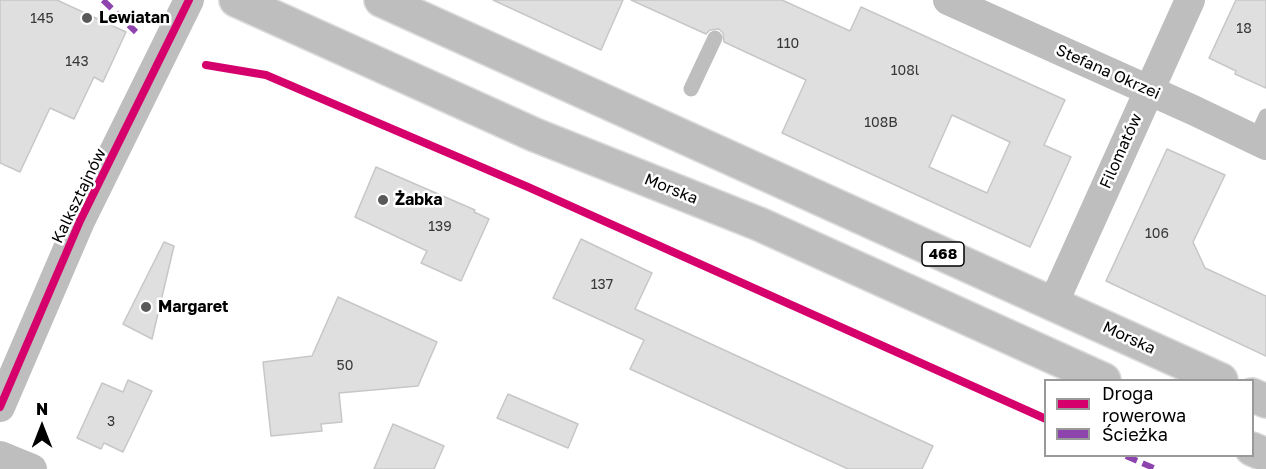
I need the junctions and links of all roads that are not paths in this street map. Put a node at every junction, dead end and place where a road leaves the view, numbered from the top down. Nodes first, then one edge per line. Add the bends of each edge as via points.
1 (189, 0) edge
2 (236, 0) edge
3 (381, 0) edge
4 (948, 0) edge
5 (1190, 0) edge
6 (715, 38) dead end
7 (692, 89) dead end
8 (1148, 90) junction
9 (1262, 134) edge
10 (1053, 304) junction
11 (1100, 379) edge
12 (1217, 379) edge
13 (0, 407) edge
14 (0, 456) edge
15 (32, 469) edge

1 - 13 street, Kalksztajnów via 80,221
2 - 11 main road, Morska via 535,135 759,224
3 - 10 main road, Morska / 468
4 - 8 street, Stefana Okrzei
5 - 8 street, Filomatów
6 - 7 lane
8 - 9 street, Stefana Okrzei
8 - 10 street, Filomatów
10 - 12 main road, Morska / 468
14 - 15 street

